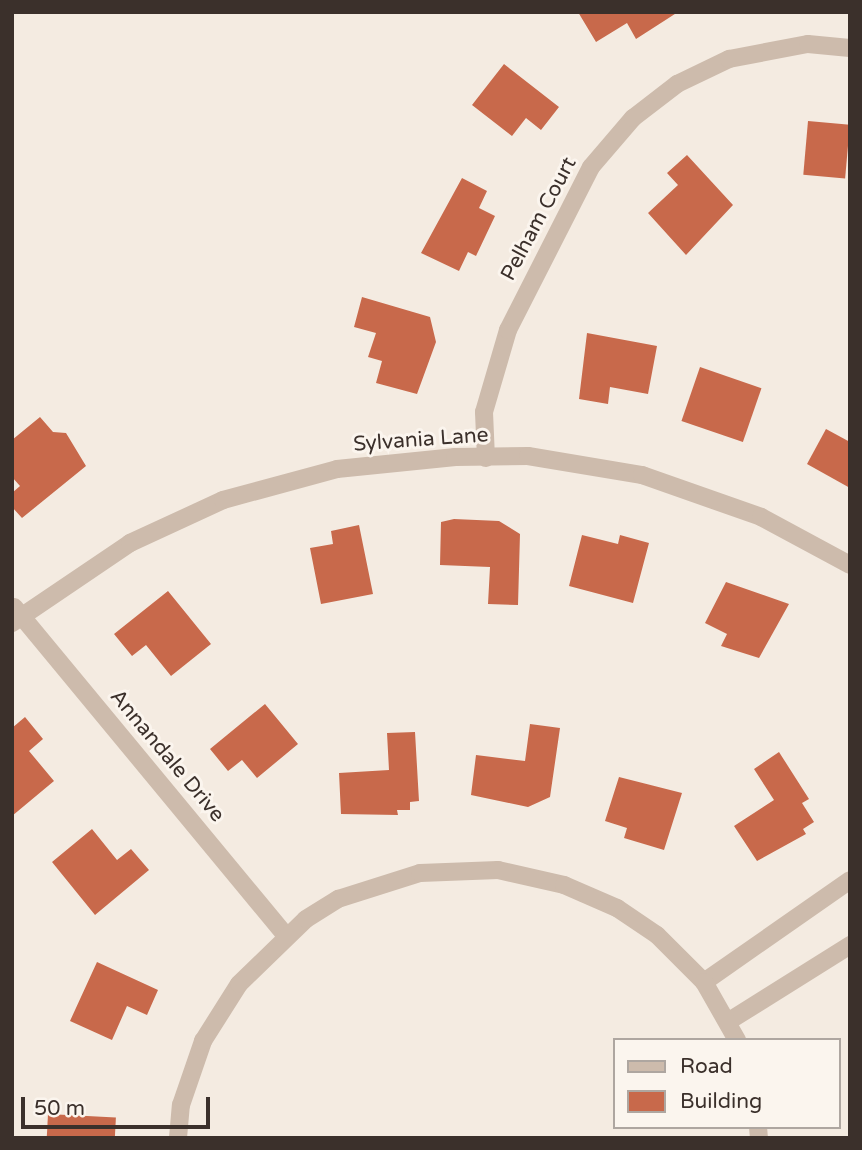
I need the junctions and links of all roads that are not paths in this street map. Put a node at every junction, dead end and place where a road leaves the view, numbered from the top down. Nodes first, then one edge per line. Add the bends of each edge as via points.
1 (850, 48) edge
2 (486, 458) junction
3 (850, 565) edge
4 (15, 615) edge
5 (850, 880) edge
6 (286, 936) junction
7 (850, 945) edge
8 (704, 982) junction
9 (729, 1021) junction
10 (736, 1038) edge
11 (178, 1138) edge

1 - 2 street, Pelham Court via 808,44 729,59 677,84 633,118 591,167 508,330 484,412
2 - 3 street, Sylvania Lane via 528,456 656,479 761,517
2 - 4 street, Sylvania Lane via 337,469 223,500 130,542
4 - 6 street, Annandale Drive
5 - 8 street
6 - 8 street via 338,900 379,884 420,873 498,870 564,885 617,908 657,935
6 - 11 street via 239,984 203,1041 181,1105
7 - 9 street
8 - 9 street
9 - 10 street

